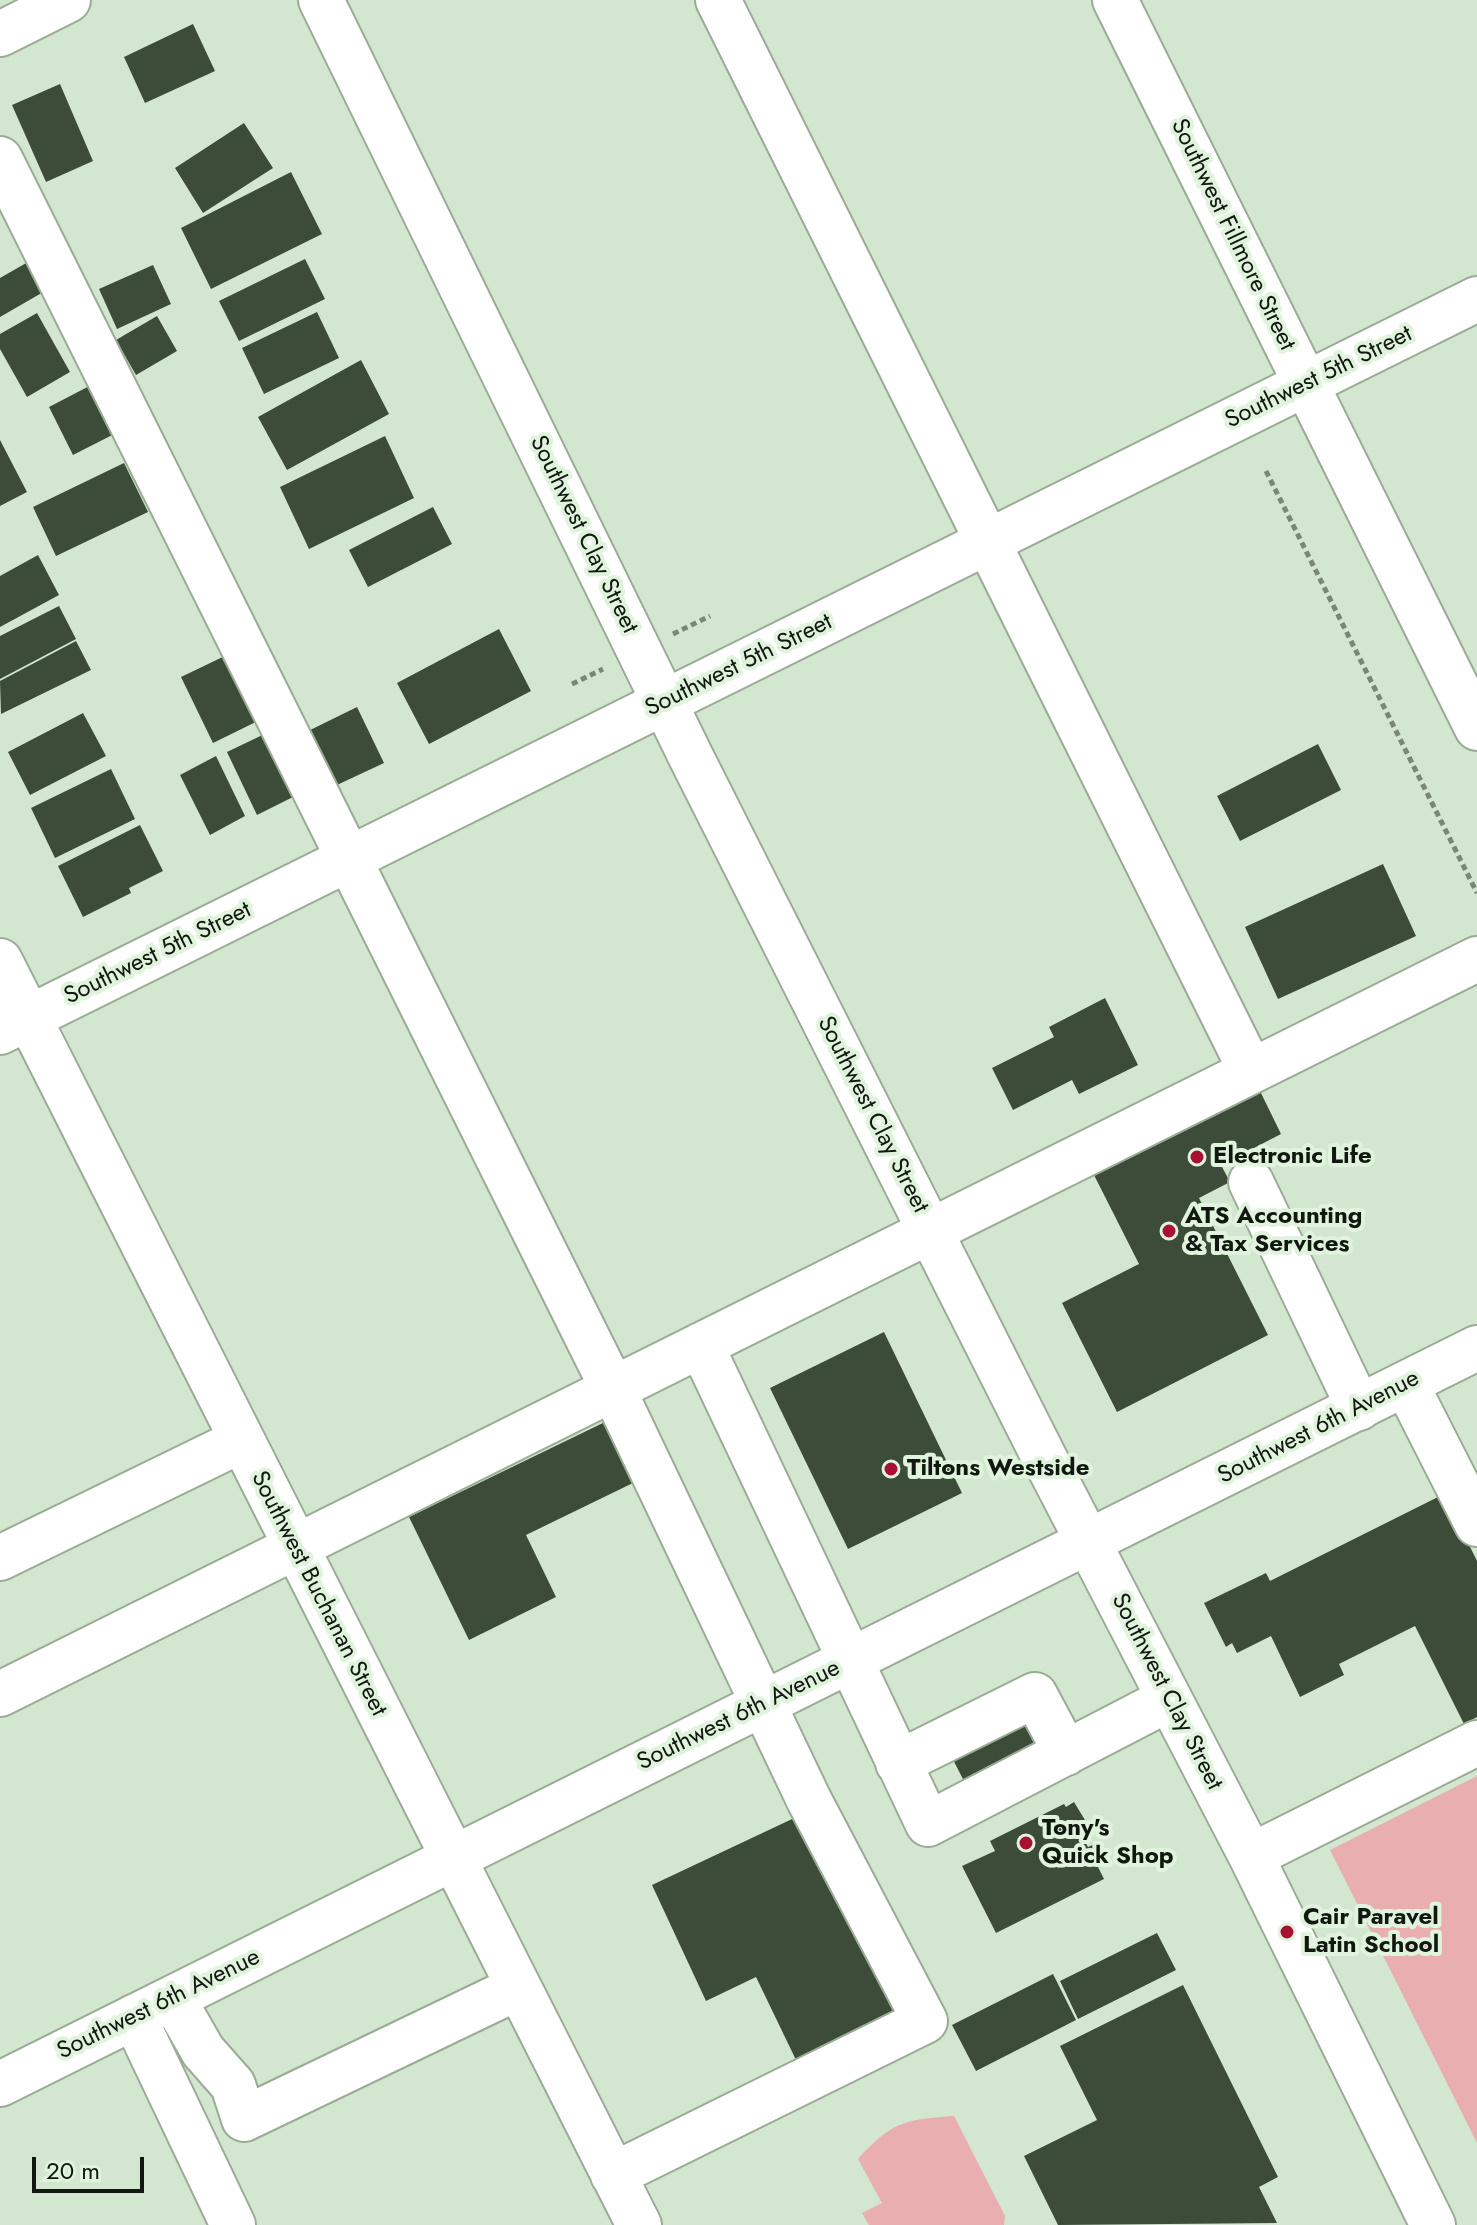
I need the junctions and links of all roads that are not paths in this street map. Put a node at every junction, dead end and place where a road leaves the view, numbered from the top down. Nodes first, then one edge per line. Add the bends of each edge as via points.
1 (68, 0) edge
2 (321, 0) edge
3 (718, 0) edge
4 (1115, 0) edge
5 (0, 34) edge
6 (0, 159) edge
7 (1477, 299) edge
8 (1306, 384) junction
9 (989, 542) junction
10 (664, 703) junction
11 (1477, 728) edge
12 (349, 859) junction
13 (1477, 959) edge
14 (0, 961) edge
15 (14, 1025) edge
16 (1251, 1071) junction
17 (1251, 1182) dead end
18 (930, 1231) junction
19 (701, 1345) junction
20 (1477, 1348) edge
21 (1406, 1384) junction
22 (613, 1389) junction
23 (1359, 1408) junction
24 (242, 1440) junction
25 (1477, 1524) edge
26 (1088, 1542) junction
27 (296, 1547) junction
28 (0, 1558) edge
29 (850, 1661) junction
30 (0, 1694) edge
31 (1169, 1699) junction
32 (763, 1704) junction
33 (1477, 1743) edge
34 (1066, 1753) junction
35 (898, 1763) junction
36 (1251, 1856) junction
37 (452, 1859) junction
38 (517, 1988) junction
39 (174, 2000) junction
40 (134, 2017) junction
41 (0, 2084) edge
42 (613, 2175) junction
43 (1426, 2223) edge
44 (233, 2225) edge
45 (639, 2225) edge

1 - 5 street
2 - 10 street, Southwest Clay Street
3 - 9 street
4 - 8 street, Southwest Fillmore Street
6 - 12 street
7 - 8 street, Southwest 5th Street
8 - 9 street, Southwest 5th Street
8 - 11 street, Southwest Fillmore Street
9 - 10 street, Southwest 5th Street
9 - 16 street
10 - 12 street, Southwest 5th Street
10 - 18 street, Southwest Clay Street
12 - 15 street, Southwest 5th Street
12 - 22 street
13 - 16 street
14 - 15 street, Southwest Buchanan Street
15 - 24 street, Southwest Buchanan Street
16 - 18 street
17 - 23 street
18 - 19 street
18 - 26 street, Southwest Clay Street
19 - 22 street
19 - 29 street
20 - 21 street, Southwest 6th Avenue
21 - 23 street, Southwest 6th Avenue
21 - 25 street
22 - 27 street
22 - 32 street
23 - 26 street, Southwest 6th Avenue
24 - 27 street, Southwest Buchanan Street
24 - 28 street
26 - 29 street, Southwest 6th Avenue
26 - 31 street, Southwest Clay Street
27 - 30 street
27 - 37 street, Southwest Buchanan Street
29 - 32 street, Southwest 6th Avenue
29 - 35 street
31 - 34 street
31 - 36 street, Southwest Clay Street
32 - 37 street, Southwest 6th Avenue
32 - 42 street via 925,2021
33 - 36 street
34 - 35 street via 1035,1695
34 - 35 street via 928,1824
36 - 43 street, Southwest Clay Street
37 - 38 street, Southwest Buchanan Street
37 - 39 street, Southwest 6th Avenue
38 - 39 street via 244,2119 233,2085 203,2051
38 - 42 street, Southwest Buchanan Street
39 - 40 street, Southwest 6th Avenue
40 - 41 street, Southwest 6th Avenue
40 - 44 street
42 - 45 street, Southwest Buchanan Street

